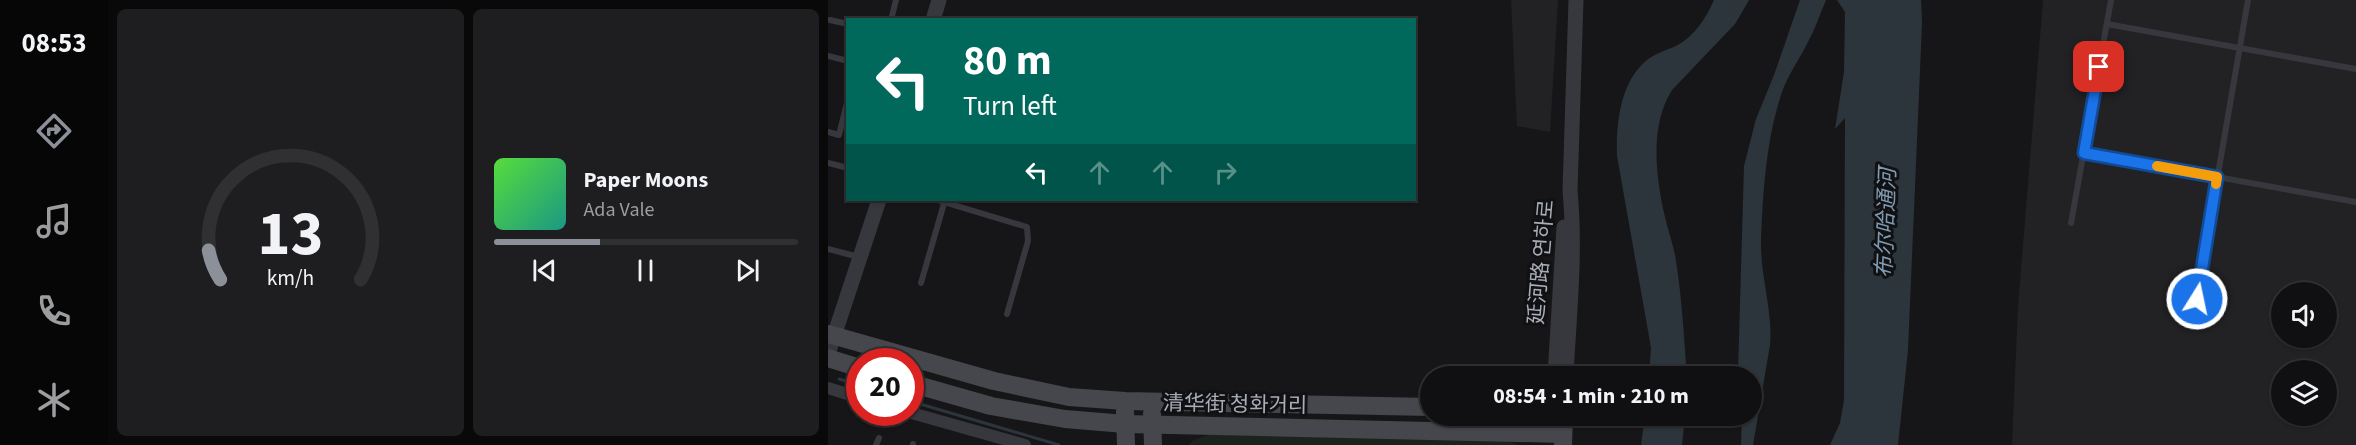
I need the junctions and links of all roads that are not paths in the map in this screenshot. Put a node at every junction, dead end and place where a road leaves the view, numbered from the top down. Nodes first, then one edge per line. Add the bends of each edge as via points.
1 (896, 0) edge
2 (939, 0) edge
3 (1576, 0) edge
4 (2111, 0) edge
5 (2248, 0) edge
6 (892, 18) edge
7 (934, 18) edge
8 (831, 20) dead end
9 (846, 24) edge
10 (2107, 24) junction
11 (2240, 48) junction
12 (828, 56) edge
13 (846, 60) edge
14 (2356, 69) edge
15 (846, 107) edge
16 (828, 132) edge
17 (2084, 153) junction
18 (828, 163) edge
19 (846, 168) edge
20 (2217, 177) junction
21 (1570, 191) junction
22 (879, 201) edge
23 (945, 201) edge
24 (2356, 202) edge
25 (2071, 223) dead end
26 (828, 249) edge
27 (860, 258) junction
28 (921, 283) dead end
29 (1007, 314) dead end
30 (2193, 319) dead end
31 (831, 334) edge
32 (828, 356) edge
33 (846, 363) edge
34 (1556, 366) edge
35 (1566, 366) edge
36 (924, 387) edge
37 (828, 388) edge
38 (846, 394) edge
39 (1125, 401) junction
40 (1152, 402) junction
41 (1420, 407) edge
42 (924, 417) edge
43 (1125, 424) junction
44 (1152, 424) junction
45 (1557, 434) edge
46 (1025, 445) edge
47 (1126, 445) edge
48 (1153, 445) edge

1 - 6 lane
2 - 7 street
3 - 21 street
4 - 10 lane
5 - 11 lane
8 - 9 lane
10 - 11 lane
10 - 17 lane
11 - 14 lane
11 - 20 lane
12 - 13 lane
15 - 16 lane via 839,135
17 - 20 lane
17 - 25 lane
18 - 19 lane
20 - 24 lane
20 - 30 lane
21 - 34 street, 延河路 연하로 via 1562,238
21 - 35 street, 延河路 연하로 via 1573,220
22 - 27 street
23 - 28 lane
23 - 29 lane via 1027,227 1028,241
26 - 27 lane
27 - 31 street
31 - 32 street
31 - 39 main road, 清华街 청화거리 via 994,381 1069,397
32 - 33 main road
36 - 43 main road, 清华街 청화거리 via 991,406 1065,419
37 - 38 street
39 - 40 main road, 清华街 청화거리
39 - 43 main road
40 - 41 main road, 清华街 청화거리
40 - 44 main road
42 - 46 street
43 - 44 main road, 清华街 청화거리
43 - 47 main road
44 - 45 main road, 清华街 청화거리
44 - 48 main road

